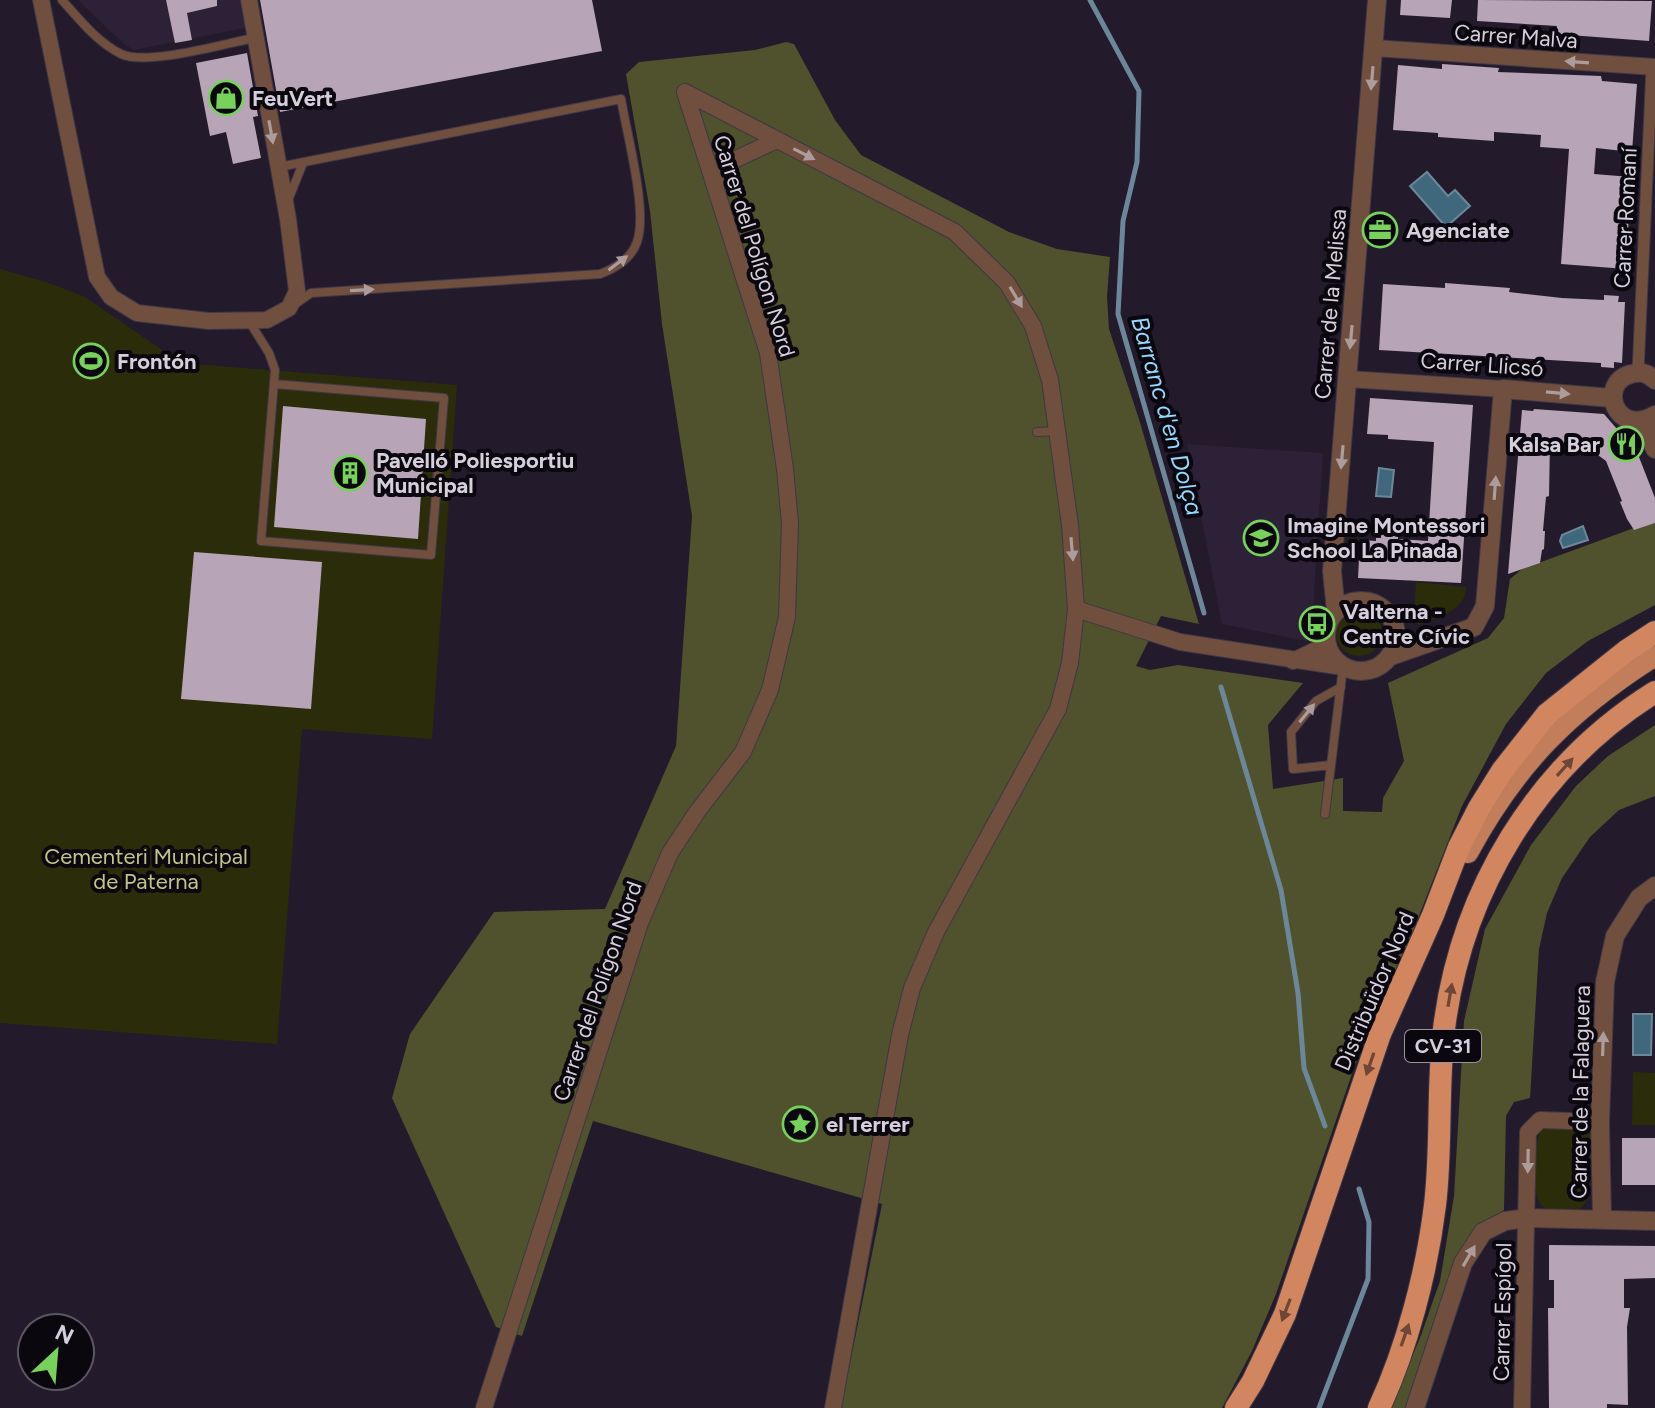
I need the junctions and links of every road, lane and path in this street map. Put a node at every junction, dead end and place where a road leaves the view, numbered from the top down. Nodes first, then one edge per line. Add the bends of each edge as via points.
1 (41, 0) edge
2 (62, 0) edge
3 (249, 0) edge
4 (1377, 0) edge
5 (254, 38) junction
6 (1374, 48) junction
7 (1653, 67) edge
8 (777, 140) junction
9 (303, 163) junction
10 (278, 168) junction
11 (716, 186) junction
12 (288, 219) junction
13 (289, 308) junction
14 (248, 320) junction
15 (1647, 376) edge
16 (1348, 379) junction
17 (274, 384) junction
18 (1503, 389) junction
19 (1612, 398) junction
20 (1649, 418) edge
21 (1058, 431) junction
22 (1037, 432) dead end
23 (1655, 449) edge
24 (1076, 609) junction
25 (1336, 611) junction
26 (1655, 632) edge
27 (1326, 645) junction
28 (1391, 656) junction
29 (1655, 656) edge
30 (1292, 661) junction
31 (1343, 667) junction
32 (1341, 687) junction
33 (1655, 692) edge
34 (1331, 765) junction
35 (1325, 814) dead end
36 (1655, 886) edge
37 (1433, 915) junction
38 (1600, 1122) junction
39 (1527, 1218) junction
40 (1602, 1219) junction
41 (1655, 1221) edge
42 (484, 1408) edge
43 (833, 1408) edge
44 (1236, 1408) edge
45 (1379, 1408) edge
46 (1415, 1408) edge
47 (1522, 1408) edge

1 - 14 street via 97,277 111,297 137,313
2 - 5 lane via 96,37 141,60
3 - 5 street
4 - 6 street, Carrer de la Melissa
5 -> 10 street
7 -> 6 street, Carrer Malva
6 -> 16 street, Carrer de la Melissa
7 - 15 street, Carrer Romaní
8 - 11 street via 734,160
8 - 11 street, Carrer del Polígon Nord via 685,92
8 -> 21 street via 955,232 1007,283 1033,326 1050,380
9 - 10 lane
9 - 12 lane via 291,190
13 -> 9 lane via 311,293 600,274 625,261 637,244 641,218 621,99
10 - 12 street
11 - 42 street, Carrer del Polígon Nord via 768,353 790,523 787,617 770,690 743,752 670,853 640,923
12 - 13 street via 297,291
13 - 14 street via 267,320
14 - 17 lane via 269,353
15 - 19 street via 1625,375
16 - 18 street, Carrer Llicsó
16 -> 25 street, Carrer de la Melissa via 1332,571
17 - 17 lane via 261,541 431,555 444,398
18 -> 19 street, Carrer Llicsó
28 -> 18 street via 1474,627 1485,606
19 - 20 street via 1617,412 1629,421
20 - 23 street
21 - 22 lane
21 -> 24 street
24 - 30 street via 1180,642
24 - 43 street via 1058,709 936,932 912,988
25 - 27 street via 1326,627
25 - 28 street via 1356,601 1387,613 1396,634
26 - 37 highway via 1547,714 1502,771 1459,847
27 - 30 street
27 - 31 street
28 - 31 street via 1374,669
29 - 37 main road, Distribuïdor Nord / CV-31 via 1568,719 1521,768
30 - 31 street
31 - 32 lane
32 - 34 lane
34 -> 32 lane via 1293,769 1291,732 1316,701
45 -> 33 highway, CV-31 via 1415,1306 1435,1205 1444,1031 1456,962 1480,891 1535,801 1570,761 1608,724
34 - 35 lane
38 -> 36 street, Carrer de la Falaguera via 1605,982 1615,936 1639,898
37 -> 44 highway, Distribuïdor Nord / CV-31 via 1380,1034 1285,1314
38 -> 39 street, Carrer Espígol via 1540,1120 1528,1132
38 - 40 street, Carrer de la Falaguera
39 - 40 street
46 -> 39 street via 1463,1263 1483,1232
39 - 47 street, Carrer Espígol
40 - 41 street

